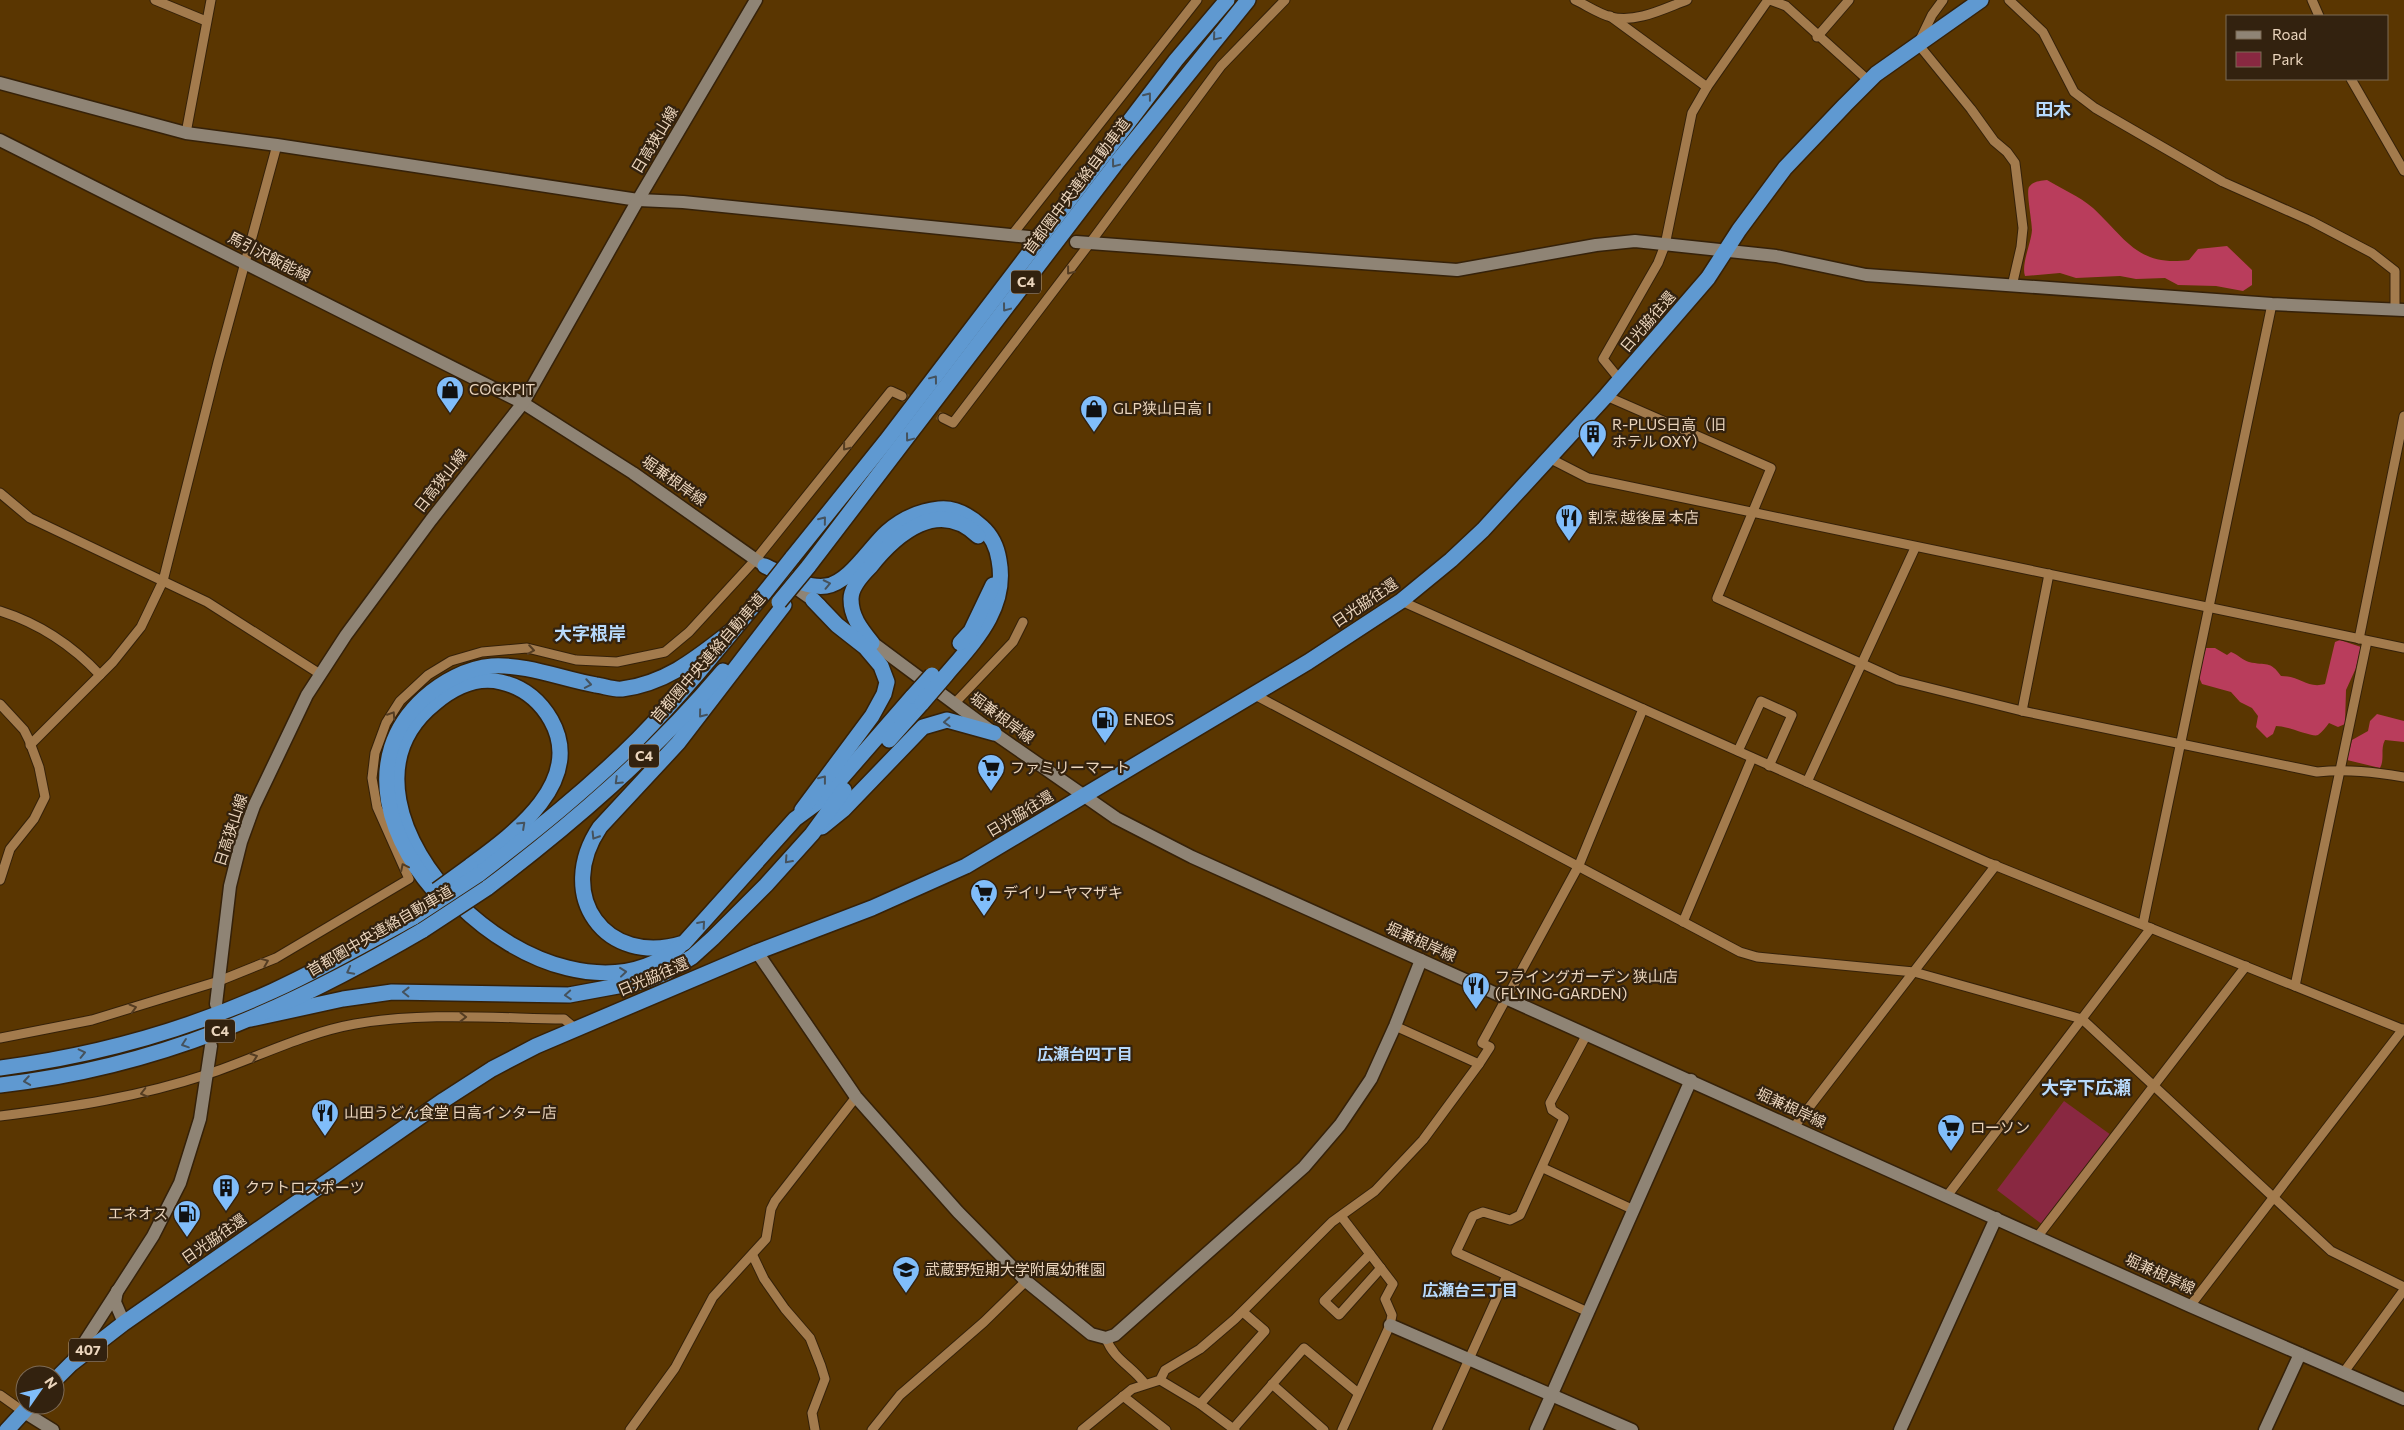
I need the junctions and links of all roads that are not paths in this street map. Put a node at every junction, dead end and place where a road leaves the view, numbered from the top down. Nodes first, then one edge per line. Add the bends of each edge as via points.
1 (155, 0) edge
2 (211, 0) edge
3 (756, 0) edge
4 (1197, 0) edge
5 (1227, 0) edge
6 (1248, 0) edge
7 (1285, 0) edge
8 (1575, 0) edge
9 (1687, 0) edge
10 (1769, 0) edge
11 (1849, 0) edge
12 (1943, 0) edge
13 (1981, 0) edge
14 (2009, 0) edge
15 (2312, 0) edge
16 (2319, 15) edge
17 (1610, 16) junction
18 (206, 21) junction
19 (1818, 36) junction
20 (1918, 44) junction
21 (2352, 80) edge
22 (1869, 81) junction
23 (0, 83) edge
24 (1707, 88) junction
25 (186, 133) junction
26 (0, 140) edge
27 (277, 144) junction
28 (2404, 171) edge
29 (638, 200) junction
30 (1012, 235) junction
31 (1029, 237) dead end
32 (1076, 242) dead end
33 (1090, 243) junction
34 (1665, 245) junction
35 (1724, 251) junction
36 (245, 264) junction
37 (2012, 286) junction
38 (2272, 304) junction
39 (2400, 310) edge
40 (1620, 380) junction
41 (902, 396) dead end
42 (1606, 396) junction
43 (523, 403) junction
44 (2404, 416) edge
45 (943, 418) dead end
46 (1549, 458) junction
47 (0, 493) edge
48 (1752, 513) junction
49 (1915, 548) junction
50 (761, 562) junction
51 (2049, 574) junction
52 (163, 581) junction
53 (813, 600) junction
54 (1401, 601) junction
55 (781, 604) junction
56 (2208, 608) junction
57 (0, 611) edge
58 (1023, 622) dead end
59 (734, 629) junction
60 (2363, 640) junction
61 (872, 643) junction
62 (2404, 648) edge
63 (1861, 664) junction
64 (942, 672) junction
65 (320, 674) junction
66 (100, 675) junction
67 (1253, 694) junction
68 (918, 700) junction
69 (954, 704) junction
70 (1, 707) edge
71 (1643, 709) junction
72 (2022, 710) junction
73 (994, 733) junction
74 (2180, 743) junction
75 (30, 744) junction
76 (1738, 751) junction
77 (1752, 758) junction
78 (1769, 766) junction
79 (2340, 770) junction
80 (2404, 777) edge
81 (1807, 782) junction
82 (1083, 796) junction
83 (795, 819) junction
84 (812, 834) junction
85 (1996, 865) junction
86 (1579, 866) junction
87 (474, 870) junction
88 (0, 880) edge
89 (1683, 922) junction
90 (2147, 926) junction
91 (684, 943) junction
92 (757, 952) junction
93 (1421, 960) junction
94 (2246, 966) junction
95 (1914, 972) junction
96 (220, 981) junction
97 (623, 984) junction
98 (2295, 986) junction
99 (1507, 999) junction
100 (216, 1004) dead end
101 (251, 1019) junction
102 (2082, 1019) junction
103 (1395, 1026) junction
104 (2404, 1029) edge
105 (577, 1030) junction
106 (1587, 1034) junction
107 (0, 1038) edge
108 (211, 1046) dead end
109 (1479, 1064) junction
110 (0, 1068) edge
111 (208, 1074) junction
112 (1691, 1080) junction
113 (2153, 1084) junction
114 (0, 1085) edge
115 (856, 1097) junction
116 (0, 1116) edge
117 (1794, 1127) junction
118 (1543, 1168) junction
119 (1947, 1196) junction
120 (2273, 1198) junction
121 (1634, 1210) junction
122 (1341, 1216) junction
123 (1996, 1218) junction
124 (2038, 1236) junction
125 (1370, 1254) junction
126 (752, 1256) junction
127 (1381, 1268) junction
128 (1507, 1275) junction
129 (1026, 1281) junction
130 (118, 1289) junction
131 (2404, 1289) edge
132 (2190, 1306) junction
133 (1243, 1312) junction
134 (1588, 1312) junction
135 (124, 1323) junction
136 (1390, 1325) junction
137 (1106, 1338) junction
138 (2300, 1354) junction
139 (1468, 1359) junction
140 (71, 1364) junction
141 (65, 1370) edge
142 (2344, 1372) junction
143 (1160, 1380) junction
144 (1146, 1384) junction
145 (1272, 1384) junction
146 (1358, 1393) junction
147 (1552, 1394) junction
148 (0, 1395) edge
149 (1123, 1396) junction
150 (2404, 1399) edge
151 (15, 1402) edge
152 (1200, 1404) junction
153 (21, 1415) edge
154 (35, 1415) edge
155 (1230, 1429) edge
156 (7, 1430) edge
157 (53, 1430) edge
158 (630, 1430) edge
159 (815, 1430) edge
160 (872, 1430) edge
161 (1082, 1430) edge
162 (1166, 1430) edge
163 (1324, 1430) edge
164 (1342, 1430) edge
165 (1436, 1430) edge
166 (1536, 1430) edge
167 (1632, 1430) edge
168 (1900, 1430) edge
169 (2265, 1430) edge

1 - 18 street
2 - 18 street
3 - 29 street, 日高狭山線
4 - 30 street
59 -> 5 highway, 首都圏中央連絡自動車道 / C4, bridge via 886,442 1152,90
6 -> 55 highway, 首都圏中央連絡自動車道 / C4, bridge via 1118,161
7 - 33 street via 1221,66
8 - 17 street
9 - 17 street via 1631,18
10 - 19 street via 1786,6
10 - 24 street
11 - 19 street
12 - 20 street
13 - 20 highway, 日光脇往還 / 407
14 - 39 street via 2043,32 2074,92 2095,108 2223,182 2372,253 2395,271
15 - 16 street
17 - 24 street
18 - 25 street
19 - 22 street
20 - 22 highway, 日光脇往還 / 407
20 - 37 street via 1994,142 2015,163 2023,228 2022,247
21 - 28 street
22 - 35 highway, 日光脇往還 / 407 via 1785,168
23 - 25 street
24 - 34 street via 1692,113
25 - 27 street
26 - 36 street, 馬引沢飯能線
27 - 29 street
27 - 36 street
29 - 30 street
29 - 43 street, 日高狭山線
30 - 31 street
32 - 33 street
33 - 34 street via 1457,270 1596,245 1635,241
33 -> 45 street via 952,423
34 - 35 street
34 - 40 street via 1603,359
35 - 37 street via 1776,256 1866,275
35 - 40 highway, 日光脇往還 / 407 via 1702,284
36 - 43 street, 馬引沢飯能線
36 - 52 street
37 - 38 street
38 - 39 street
38 - 56 street
40 - 42 highway, 日光脇往還 / 407
41 -> 50 street via 892,391
42 - 46 highway, 日光脇往還 / 407
42 - 48 street via 1771,468
43 - 50 street, 堀兼根岸線 via 633,473
43 - 65 street, 日高狭山線 via 431,520
44 - 60 street
46 - 48 street via 1588,478
46 - 54 highway, 日光脇往還 / 407 via 1483,530
47 - 52 street via 30,518
48 - 49 street
48 - 63 street via 1717,598
49 - 51 street
49 - 63 street
50 - 53 street, 堀兼根岸線
50 -> 64 highway via 812,585 826,586 846,575 888,532 919,513 940,508 957,510 974,520 989,533 998,549 1002,572 1000,591 982,632
96 -> 50 street via 276,958 409,879 377,807 372,778 375,753 386,723 400,701 428,675 451,661 482,652 527,648 576,660 617,662 665,652
51 - 56 street
51 - 72 street
52 - 65 street via 207,602
52 - 66 street via 141,627
53 - 61 street, 堀兼根岸線
83 -> 53 highway via 872,716 884,694 886,682 881,666 865,647 837,626
54 - 67 highway, 日光脇往還 / 407
54 - 71 street
55 -> 91 highway via 690,728 600,827 585,854 582,874 585,903 597,922 614,939 650,950
55 -> 101 highway, 首都圏中央連絡自動車道 / C4, bridge via 707,690 582,814 486,888 423,930 344,974
56 - 60 street
56 - 74 street
57 - 66 street via 19,617 70,647
58 - 69 street via 1007,649
59 - 87 highway, 首都圏中央連絡自動車道 / C4 via 631,745 571,801
97 -> 59 highway via 573,981 542,972 485,938 431,888 402,842 388,803 386,779 395,737 410,711 437,686 466,672 492,666 529,670 620,689 654,682 681,670
60 - 62 street
60 - 79 street
61 - 64 highway via 852,612 850,597 878,556 914,527 931,520 949,520 970,528 984,542 991,556 993,586 971,631
61 - 69 street, 堀兼根岸線
63 - 72 street via 1898,680
63 - 81 street
64 - 68 highway, bridge
65 - 96 street, 日高狭山線 via 290,728 241,842 230,886
66 - 75 street
67 - 82 highway, 日光脇往還 / 407
67 - 86 street
68 - 83 highway via 825,797
68 - 84 highway via 832,804
69 - 73 street, 堀兼根岸線
70 - 75 street via 24,730
71 - 76 street
71 - 86 street
72 - 74 street
73 - 82 street, 堀兼根岸線
73 -> 84 highway via 947,720 923,727 843,810
74 - 79 street via 2317,772
74 - 90 street
75 - 88 street via 39,768 44,797 34,819 10,849
76 - 77 street
76 - 78 street via 1760,701 1792,715
77 - 78 street
77 - 89 street
78 - 81 street
79 - 80 street via 2368,770
79 - 98 street
81 - 85 street
82 - 92 highway, 日光脇往還 / 407 via 999,847 927,885
82 - 93 street, 堀兼根岸線 via 1116,818 1192,857
91 -> 83 highway
84 -> 97 highway via 759,892 692,957 665,973
85 - 90 street
85 - 95 street
86 - 89 street
86 - 99 street
87 -> 91 highway via 531,817 546,796 559,762 555,727 544,709 517,688 486,680 450,691 426,710 403,748 397,796 412,838 429,868 472,916 494,934 548,964 580,972 629,971 663,960
110 -> 87 highway, 首都圏中央連絡自動車道 / C4, bridge via 62,1058 184,1026 272,991 344,956
89 - 95 street via 1740,952 1757,957
90 - 94 street
90 - 102 street
92 - 105 highway, 日光脇往還 / 407
92 - 115 street
93 - 99 street, 堀兼根岸線
93 - 103 street
94 - 98 street
94 - 113 street
95 - 102 street
95 - 117 street
96 - 100 street, 日高狭山線
107 -> 96 street via 92,1020
97 -> 101 highway via 587,993 551,996 392,992
98 - 104 street
99 - 106 street, 堀兼根岸線
99 - 109 street via 1482,1043 1490,1047
101 -> 114 highway, 首都圏中央連絡自動車道 / C4 via 152,1055
102 - 113 street
102 - 119 street
103 - 109 street
103 - 137 street via 1357,1103 1304,1167 1115,1335
104 - 120 street
111 -> 105 street via 355,1024 460,1017 564,1019
105 - 135 highway, 日光脇往還 / 407 via 536,1046 492,1069 444,1100
106 - 112 street, 堀兼根岸線
106 - 118 street via 1550,1103 1552,1110 1564,1118
108 - 111 street
109 - 122 street via 1424,1140 1375,1191
111 -> 116 street via 114,1100
111 - 130 street via 200,1118 180,1183 153,1236
112 - 117 street, 堀兼根岸線
112 - 121 street
113 - 120 street
113 - 124 street
115 - 126 street via 775,1201 766,1239
115 - 129 street via 958,1212
117 - 119 street, 堀兼根岸線
118 - 121 street
118 - 128 street via 1520,1216 1510,1220 1483,1212 1473,1216 1456,1252
119 - 123 street, 堀兼根岸線
120 - 131 street via 2331,1251
120 - 132 street
121 - 134 street
122 - 125 street
122 - 133 street
123 - 124 street, 堀兼根岸線
123 - 168 street
124 - 132 street, 堀兼根岸線
125 - 127 street
125 - 127 street via 1324,1301 1339,1315
126 - 158 street via 713,1297 675,1368
126 - 159 street via 785,1309 810,1338 821,1366 825,1379 812,1413
127 - 136 street via 1393,1284 1385,1299 1392,1315
128 - 134 street
128 - 139 street
129 - 137 street via 1091,1334
129 - 160 street via 900,1395
130 - 135 street via 115,1302
130 - 140 street
131 - 142 street
132 - 138 street, 堀兼根岸線
133 - 143 street via 1200,1349 1165,1370
133 - 152 street via 1265,1331
134 - 147 street
135 - 140 highway, 日光脇往還 / 407
136 - 139 street
136 - 146 street
137 - 144 street via 1110,1351
138 - 142 street, 堀兼根岸線
138 - 169 street
139 - 147 street
139 - 165 street
140 - 141 highway, 日光脇往還 / 407
142 - 150 street, 堀兼根岸線
143 - 144 street
143 - 152 street
144 - 149 street
145 - 146 street via 1304,1348
145 - 155 street
145 - 163 street
146 - 164 street
147 - 166 street
147 - 167 street
148 - 151 street
149 - 161 street
149 - 162 street
152 - 155 street
153 - 156 highway
154 - 157 street

